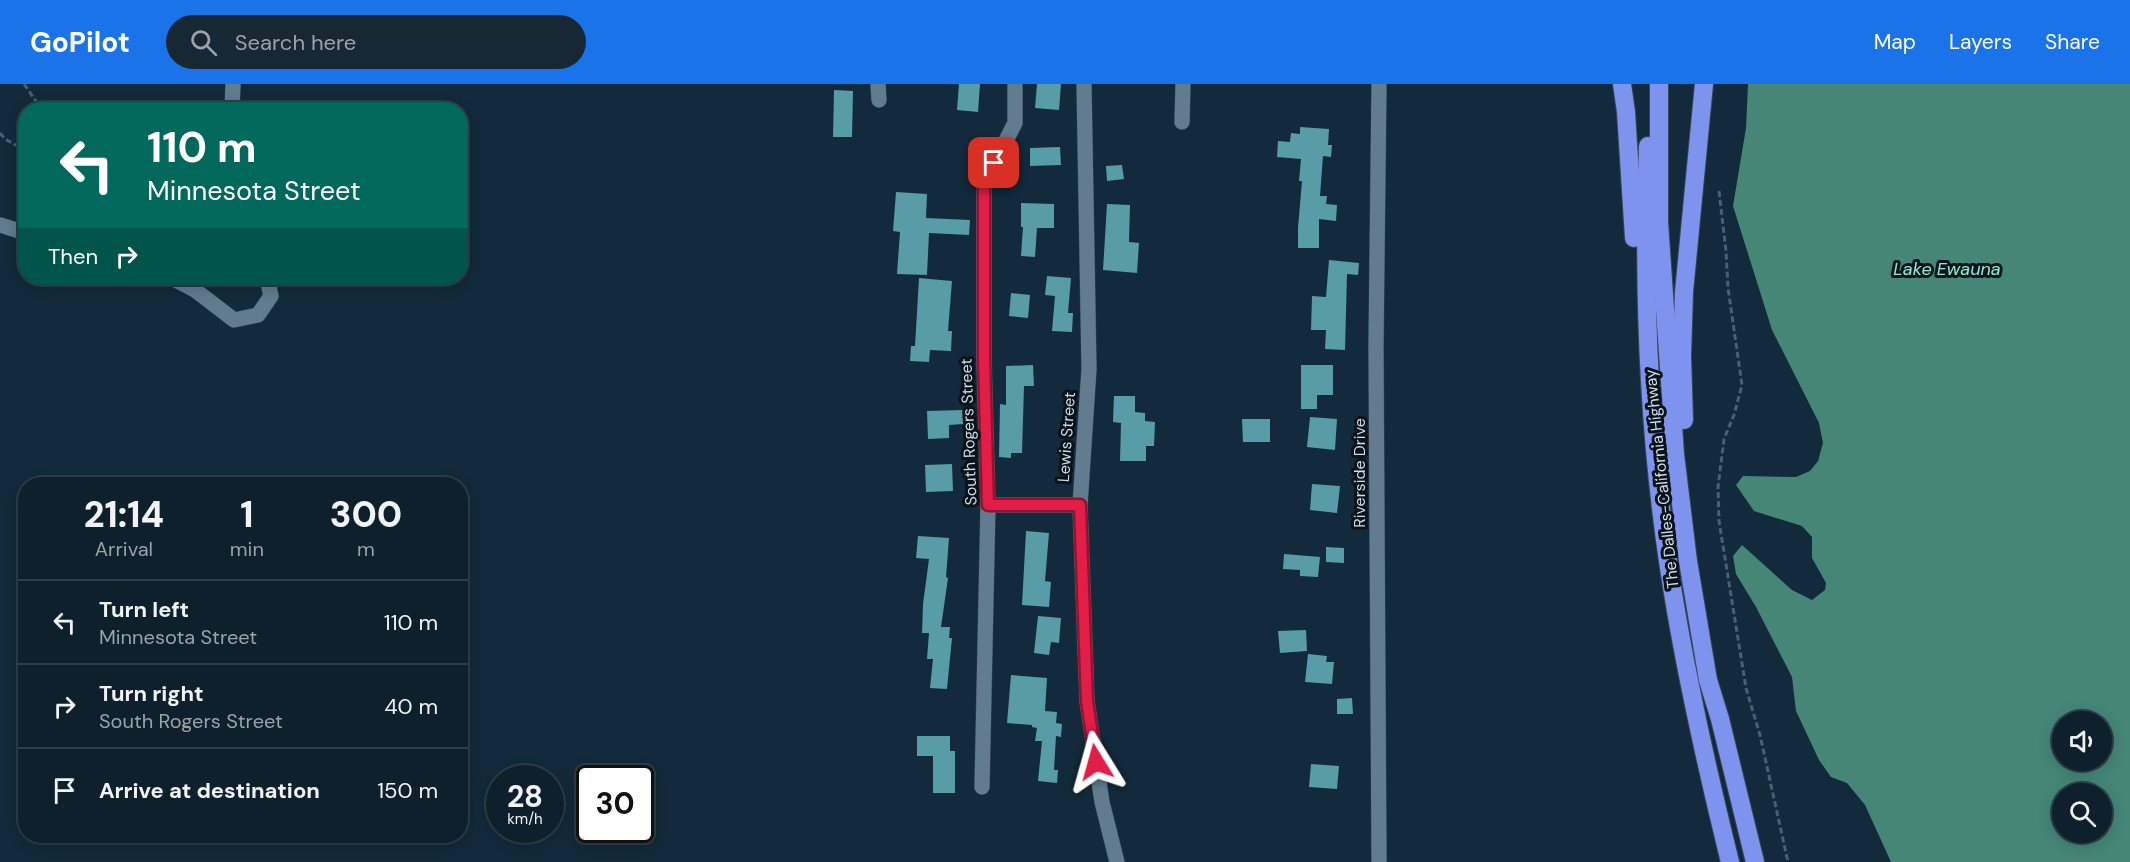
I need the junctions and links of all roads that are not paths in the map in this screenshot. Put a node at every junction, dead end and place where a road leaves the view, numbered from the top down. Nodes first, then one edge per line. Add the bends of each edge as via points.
1 (233, 84) edge
2 (878, 84) edge
3 (1015, 84) edge
4 (1084, 84) edge
5 (1183, 84) edge
6 (1379, 84) edge
7 (1622, 84) edge
8 (1650, 84) edge
9 (1659, 84) edge
10 (1704, 84) edge
11 (879, 100) dead end
12 (232, 102) edge
13 (1182, 122) dead end
14 (0, 225) edge
15 (18, 231) edge
16 (185, 285) edge
17 (269, 285) edge
18 (1651, 386) junction
19 (988, 505) junction
20 (1080, 505) junction
21 (1720, 719) junction
22 (981, 787) dead end
23 (1117, 862) edge
24 (1378, 862) edge
25 (1730, 862) edge
26 (1755, 862) edge

1 - 12 street
2 - 11 street
3 - 19 street, South Rogers Street via 1015,123 984,183
4 - 20 street, Lewis Street via 1089,369
5 - 13 street
6 - 24 street, Riverside Drive
7 - 18 highway via 1638,304
8 - 18 highway, The Dalles-California Highway via 1645,225
9 - 21 highway, The Dalles-California Highway via 1659,222 1675,454 1708,680
10 - 21 highway via 1684,292 1682,356 1685,453 1695,550 1718,680
14 - 15 street
16 - 17 street via 234,320 258,315 271,296
18 - 25 highway, The Dalles-California Highway via 1669,567 1689,687
19 - 20 street
19 - 22 street, South Rogers Street
20 - 23 street, Lewis Street via 1087,701 1102,802
21 - 26 highway, The Dalles-California Highway

